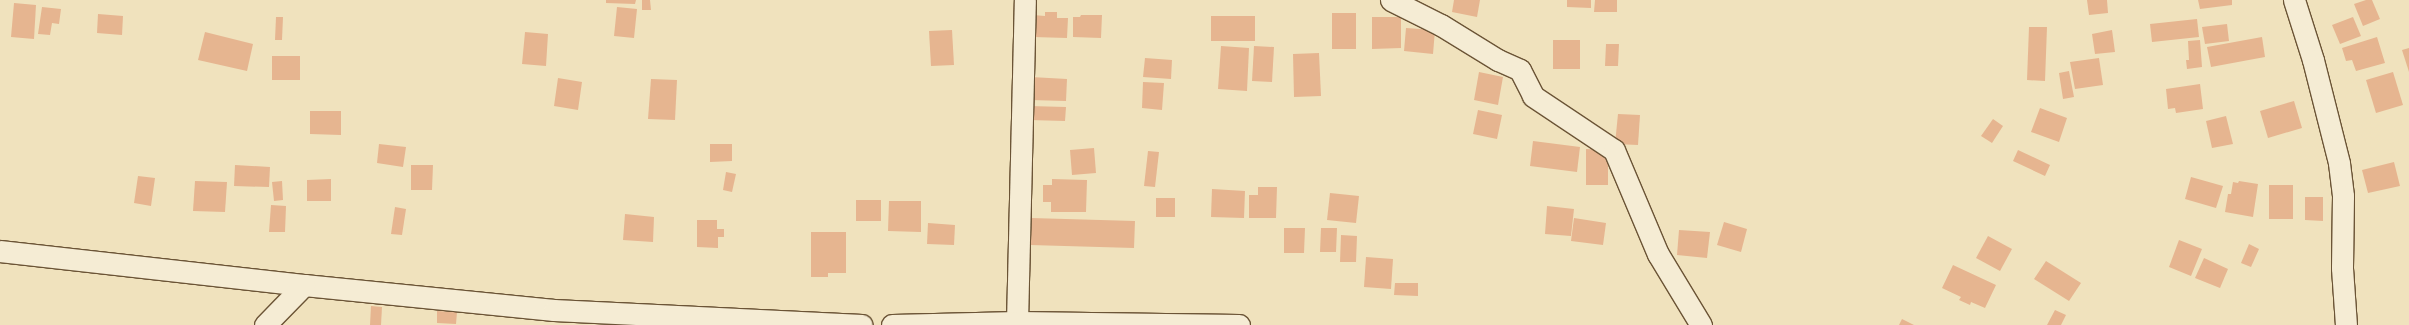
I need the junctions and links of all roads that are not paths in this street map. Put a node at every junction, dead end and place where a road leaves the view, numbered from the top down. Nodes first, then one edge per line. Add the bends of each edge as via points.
1 (1025, 0) edge
2 (1391, 0) edge
3 (2294, 0) edge
4 (0, 251) edge
5 (304, 285) junction
6 (1017, 322) junction
7 (265, 325) edge
8 (862, 325) edge
9 (892, 325) edge
10 (1240, 325) edge
11 (1701, 325) edge
12 (2346, 325) edge

1 - 6 street
2 - 11 street via 1520,70 1533,96 1614,150 1658,254
3 - 12 street via 2313,60 2338,163 2343,196 2342,268
4 - 5 street
5 - 7 street
5 - 8 street via 554,310
6 - 9 street
6 - 10 street

